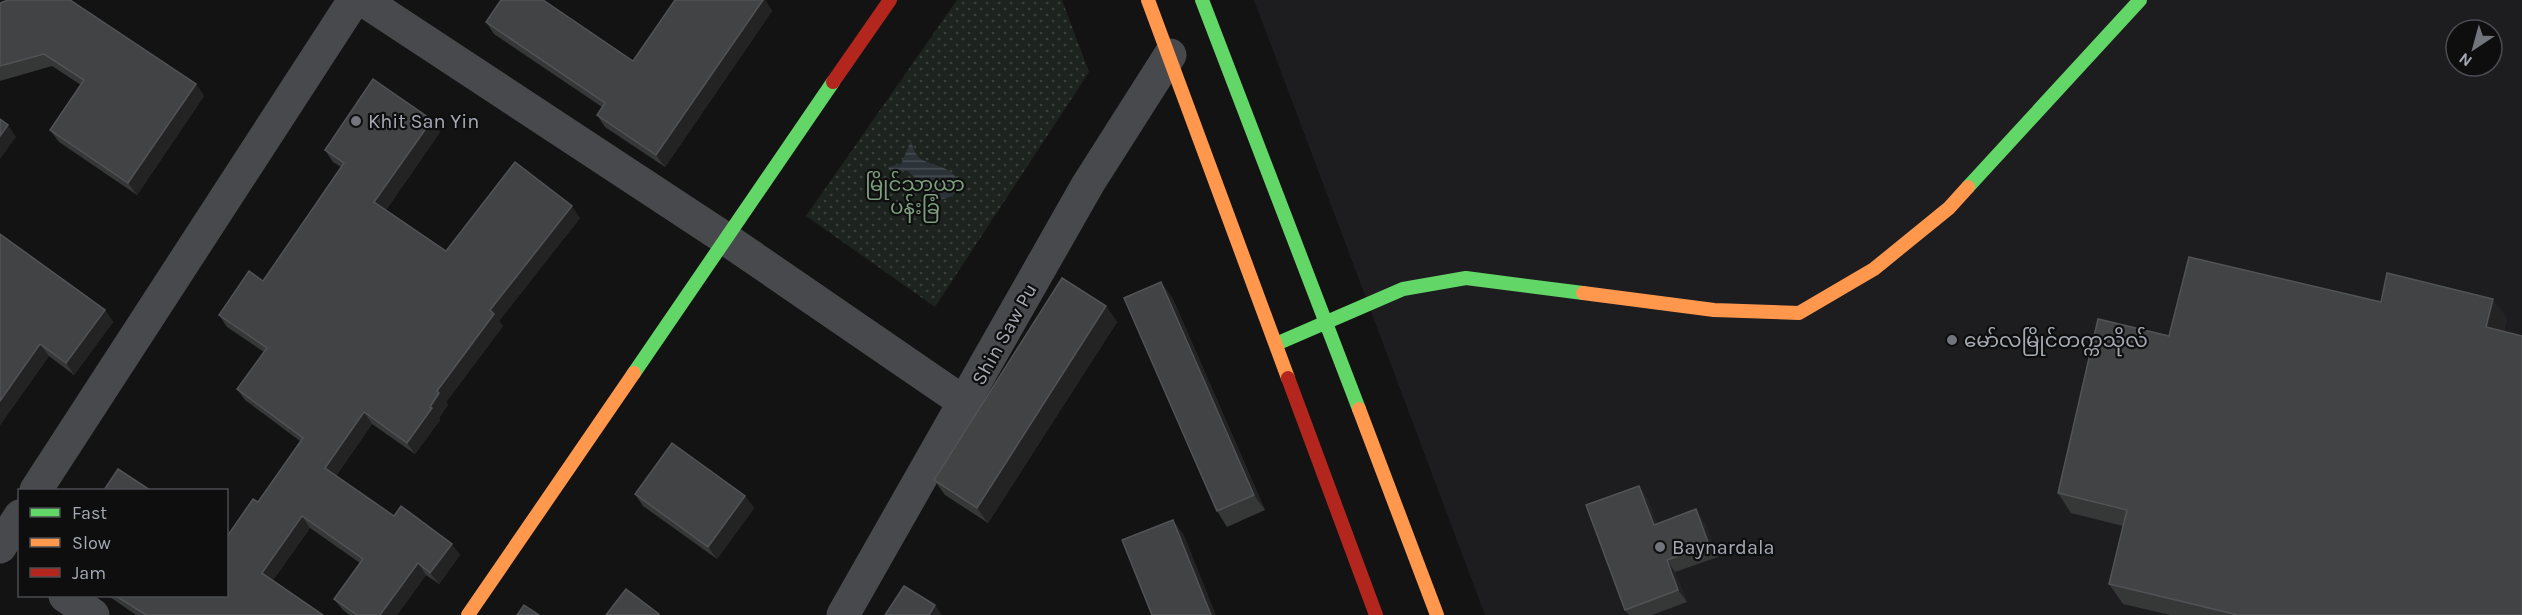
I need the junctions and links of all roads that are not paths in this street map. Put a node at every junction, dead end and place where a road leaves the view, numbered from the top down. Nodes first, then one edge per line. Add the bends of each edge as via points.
1 (354, 0) edge
2 (363, 0) edge
3 (890, 0) edge
4 (1148, 0) edge
5 (1202, 0) edge
6 (2140, 0) edge
7 (1170, 55) junction
8 (726, 240) junction
9 (1325, 323) junction
10 (1276, 344) junction
11 (965, 403) junction
12 (37, 489) edge
13 (18, 519) edge
14 (0, 549) edge
15 (18, 562) edge
16 (66, 597) edge
17 (93, 615) edge
18 (468, 615) edge
19 (843, 615) edge
20 (1376, 615) edge
21 (1437, 615) edge

1 - 12 street
2 - 8 street
3 - 8 street
4 - 7 street
5 - 9 street via 1281,198
6 - 9 street via 1949,208 1874,269 1799,313 1714,310 1467,278 1403,290
7 - 10 street
7 - 11 street, Shin Saw Pu via 1088,184
8 - 11 street
8 - 18 street
9 - 10 street
9 - 21 street
10 - 20 street
11 - 19 street, Shin Saw Pu
13 - 14 street
14 - 15 street
16 - 17 street

